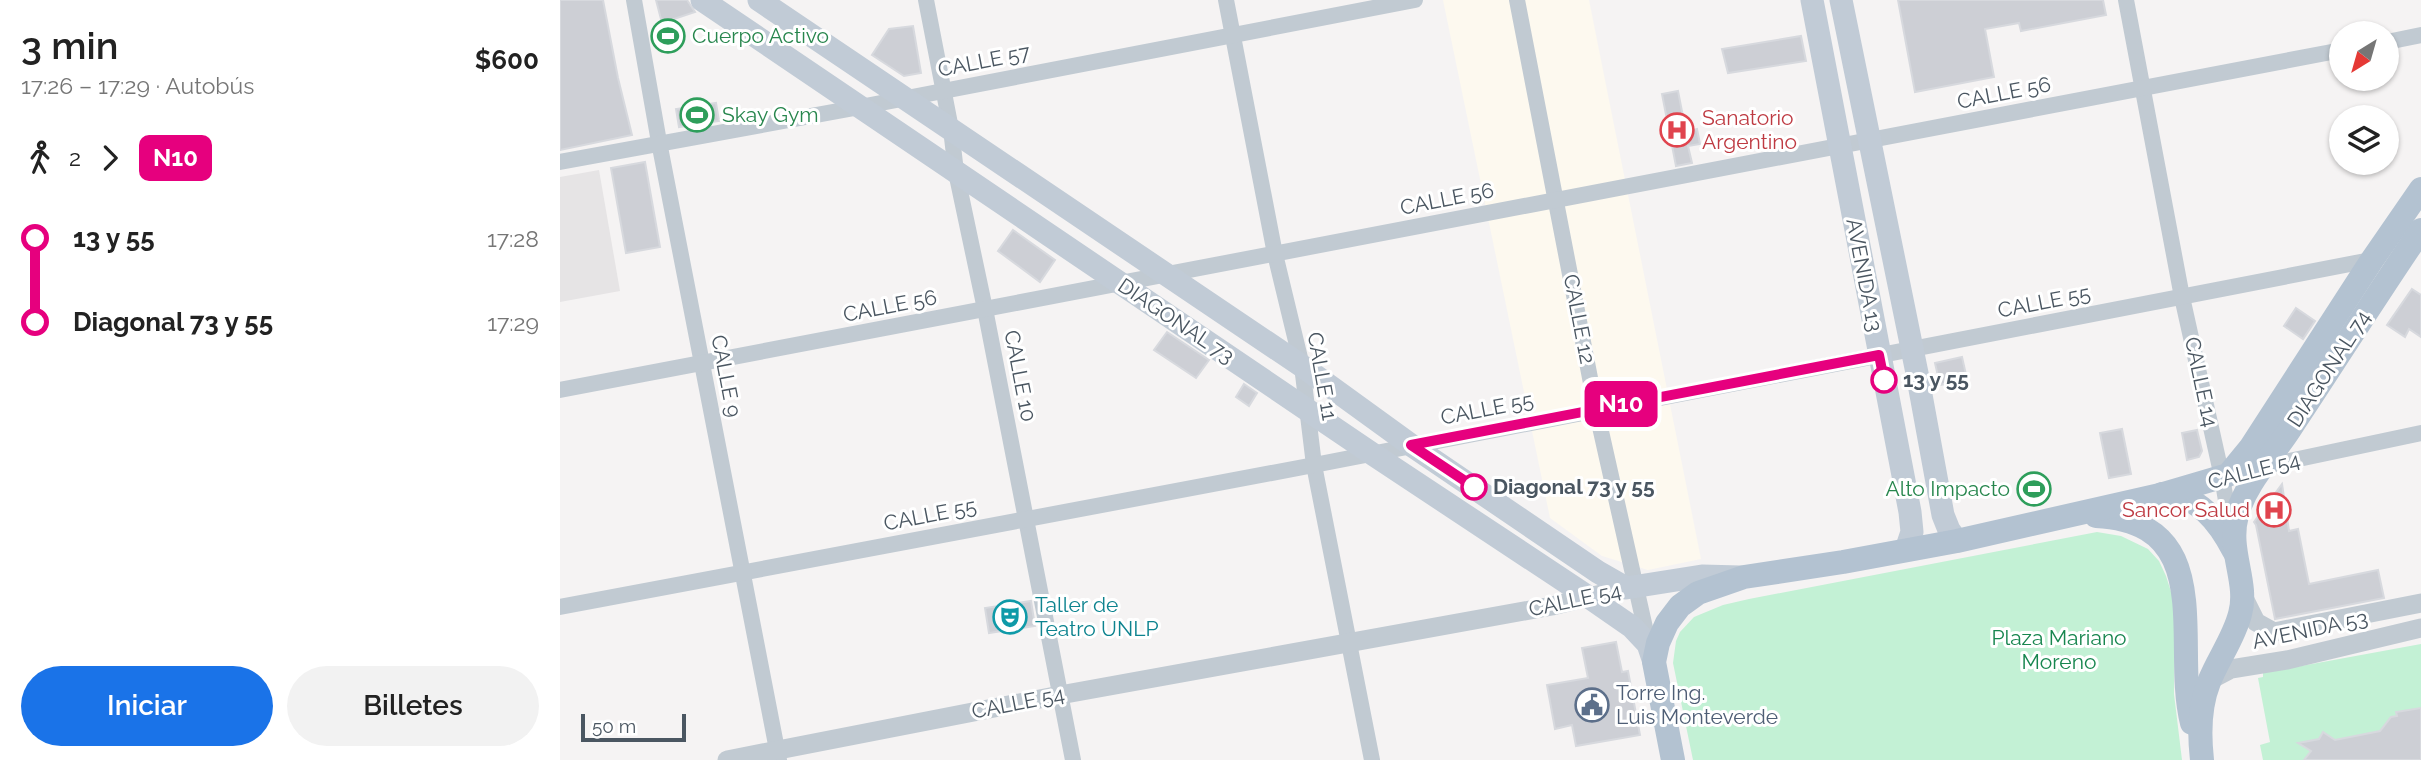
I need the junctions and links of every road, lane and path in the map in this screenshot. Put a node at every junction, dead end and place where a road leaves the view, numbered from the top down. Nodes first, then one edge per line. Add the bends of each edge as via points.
1 (634, 0) edge
2 (702, 0) edge
3 (759, 0) edge
4 (926, 0) edge
5 (1226, 0) edge
6 (1415, 0) edge
7 (1517, 0) edge
8 (1812, 0) edge
9 (1841, 0) edge
10 (2126, 0) edge
11 (1233, 35) junction
12 (2421, 35) edge
13 (2399, 40) edge
14 (2329, 52) edge
15 (2143, 88) junction
16 (943, 90) junction
17 (905, 97) junction
18 (860, 107) junction
19 (951, 129) junction
20 (1870, 140) junction
21 (659, 142) junction
22 (1840, 146) junction
23 (560, 162) edge
24 (956, 172) junction
25 (2421, 189) edge
26 (1555, 200) junction
27 (2421, 230) edge
28 (2413, 251) edge
29 (1275, 254) junction
30 (2372, 260) junction
31 (1164, 275) junction
32 (1122, 284) junction
33 (2182, 296) junction
34 (985, 309) junction
35 (1912, 348) junction
36 (1879, 355) junction
37 (702, 363) junction
38 (1302, 366) junction
39 (560, 390) edge
40 (1307, 408) junction
41 (1596, 409) junction
42 (2421, 433) edge
43 (1411, 445) junction
44 (1371, 453) junction
45 (1314, 465) junction
46 (2264, 466) junction
47 (2225, 476) junction
48 (2160, 495) junction
49 (2072, 515) junction
50 (1026, 518) junction
51 (1957, 541) junction
52 (1906, 550) junction
53 (2234, 551) junction
54 (743, 572) junction
55 (1744, 578) junction
56 (1630, 588) junction
57 (2243, 596) junction
58 (1590, 598) junction
59 (2421, 603) edge
60 (560, 607) edge
61 (2421, 628) edge
62 (1350, 642) junction
63 (1651, 653) junction
64 (2210, 680) junction
65 (1060, 695) junction
66 (778, 755) edge
67 (1670, 759) edge
68 (2202, 759) edge
69 (727, 760) edge
70 (1073, 760) edge
71 (1372, 760) edge

1 - 21 street, CALLE 9
2 - 18 main road, DIAGONAL 73
3 - 17 main road, DIAGONAL 73
4 - 16 street, CALLE 10
5 - 11 street, CALLE 11
6 - 11 street, CALLE 57
7 - 26 street, CALLE 12
8 - 22 main road, AVENIDA 13
9 - 20 main road, AVENIDA 13
10 - 15 street, CALLE 14
11 - 16 street, CALLE 57
11 - 29 street, CALLE 11
12 - 13 street
14 - 15 street, CALLE 56
15 - 20 street, CALLE 56
15 - 33 street, CALLE 14
16 - 17 street, CALLE 57
16 - 19 street, CALLE 10
17 - 18 street, CALLE 57
17 - 19 main road, DIAGONAL 73
18 - 21 street, CALLE 57
18 - 24 main road, DIAGONAL 73
19 - 24 street, CALLE 10
19 - 31 main road, DIAGONAL 73
20 - 22 street, CALLE 56
20 - 35 main road, AVENIDA 13
21 - 23 street, CALLE 57
21 - 37 street, CALLE 9
22 - 26 street, CALLE 56
22 - 36 main road, AVENIDA 13
24 - 32 main road, DIAGONAL 73
24 - 34 street, CALLE 10
25 - 30 main road, DIAGONAL 74
26 - 29 street, CALLE 56
26 - 41 street, CALLE 12
27 - 28 main road, DIAGONAL 74
28 - 30 street, CALLE 55
28 - 46 main road, DIAGONAL 74
29 - 31 street, CALLE 56
29 - 38 street, CALLE 11
30 - 33 street, CALLE 55
30 - 47 main road, DIAGONAL 74 via 2263,429
31 - 32 street, CALLE 56
31 - 38 main road, DIAGONAL 73
32 - 34 street, CALLE 56
32 - 40 main road, DIAGONAL 73
33 - 35 street, CALLE 55
33 - 47 street, CALLE 14
34 - 37 street, CALLE 56
34 - 50 street, CALLE 10
35 - 36 street, CALLE 55
35 - 51 main road, AVENIDA 13 via 1943,515
36 - 41 street, CALLE 55
36 - 52 main road, AVENIDA 13 via 1910,512 1912,532
37 - 39 street, CALLE 56
37 - 54 street, CALLE 9
38 - 40 street, CALLE 11
38 - 43 main road, DIAGONAL 73
40 - 44 main road, DIAGONAL 73
40 - 45 street, CALLE 11
41 - 43 street, CALLE 55
41 - 56 street, CALLE 12
42 - 46 street, CALLE 54
43 - 44 street, CALLE 55
43 - 56 main road, DIAGONAL 73 via 1598,572
44 - 45 street, CALLE 55
44 - 58 main road, DIAGONAL 73
45 - 50 street, CALLE 55
45 - 62 street, CALLE 11
46 - 47 street, CALLE 54
46 - 53 main road, DIAGONAL 74 via 2238,513
47 - 48 main road, CALLE 54
47 - 53 street, CALLE 14
48 - 49 main road, CALLE 54
48 - 53 main road via 2179,496 2199,505 2215,520
49 - 51 main road, CALLE 54
49 - 68 main road, CALLE 14 via 2134,522 2151,531 2171,552 2186,606 2189,711
50 - 54 street, CALLE 55
50 - 65 street, CALLE 10
51 - 52 main road, CALLE 54
52 - 55 main road, CALLE 54
53 - 57 main road, CALLE 14
54 - 60 street, CALLE 55
54 - 66 street, CALLE 9
55 - 56 main road, CALLE 54 via 1702,576
55 - 63 main road via 1698,593 1680,606
56 - 58 street, CALLE 54
56 - 63 street, CALLE 12
57 - 59 street, AVENIDA 53 via 2256,622 2274,632
57 - 64 main road, CALLE 14 via 2234,632
58 - 62 street, CALLE 54
58 - 63 main road, DIAGONAL 73 via 1632,627
61 - 64 street, AVENIDA 53 via 2231,669
62 - 65 street, CALLE 54
62 - 71 street, CALLE 11
63 - 67 main road, CALLE 12
64 - 68 main road, CALLE 14 via 2202,706
65 - 66 street, CALLE 54
65 - 70 street, CALLE 10
66 - 69 street, CALLE 54

